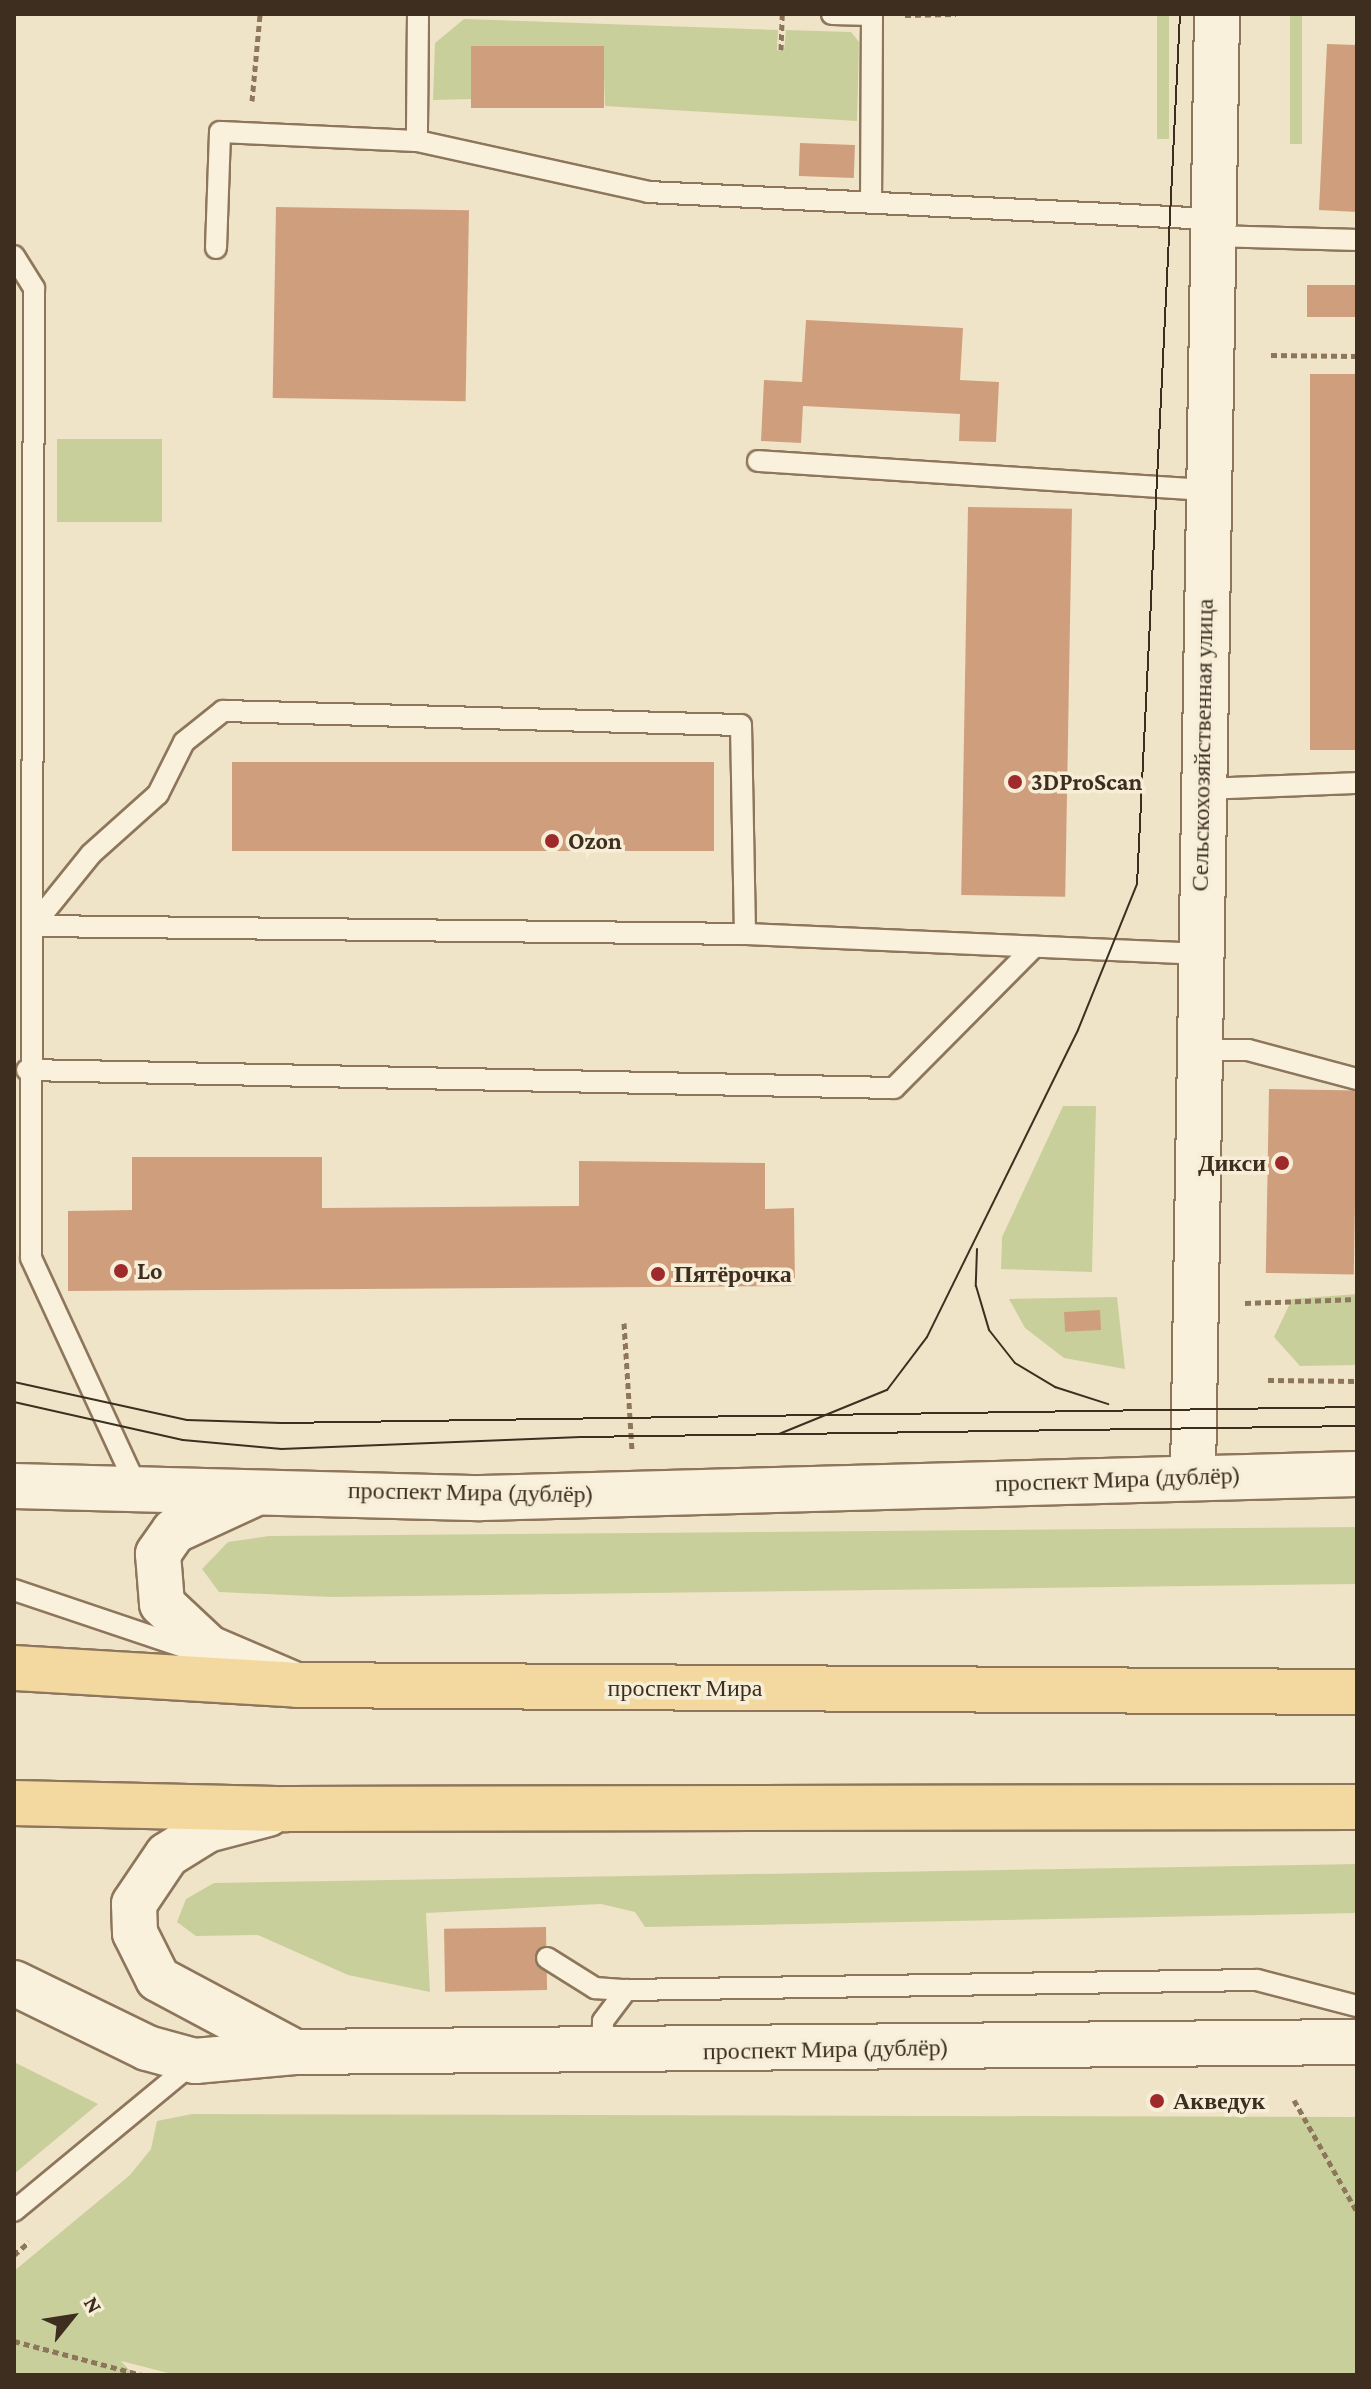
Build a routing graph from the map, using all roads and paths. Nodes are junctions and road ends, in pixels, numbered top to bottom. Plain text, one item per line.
1 (260, 14) edge
2 (418, 14) edge
3 (782, 14) edge
4 (832, 14) edge
5 (956, 14) edge
6 (1217, 14) edge
7 (872, 15) edge
8 (781, 50) dead end
9 (249, 133) junction
10 (417, 141) junction
11 (871, 203) junction
12 (1213, 228) junction
13 (1357, 240) edge
14 (216, 248) dead end
15 (14, 256) edge
16 (1271, 355) dead end
17 (1357, 356) edge
18 (758, 461) dead end
19 (1207, 490) junction
20 (1357, 783) edge
21 (1201, 789) junction
22 (33, 926) junction
23 (745, 934) junction
24 (1034, 947) junction
25 (1200, 954) junction
26 (1199, 1050) junction
27 (27, 1070) junction
28 (1357, 1079) edge
29 (1357, 1299) edge
30 (1245, 1303) dead end
31 (624, 1323) dead end
32 (1268, 1380) dead end
33 (1357, 1381) edge
34 (632, 1449) dead end
35 (1357, 1474) edge
36 (1193, 1476) junction
37 (136, 1485) junction
38 (14, 1486) edge
39 (304, 1490) junction
40 (14, 1590) edge
41 (14, 1668) edge
42 (297, 1685) junction
43 (1357, 1692) edge
44 (14, 1803) edge
45 (1357, 1807) edge
46 (287, 1809) junction
47 (547, 1958) dead end
48 (14, 1983) edge
49 (626, 1990) junction
50 (1357, 2006) edge
51 (1357, 2042) edge
52 (602, 2051) junction
53 (295, 2052) junction
54 (195, 2061) junction
55 (1294, 2100) dead end
56 (14, 2211) edge
57 (1357, 2212) edge
58 (14, 2341) edge
59 (142, 2375) edge

1 - 9 path
2 - 10 lane
3 - 8 path
4 - 7 lane
5 - 7 path
6 - 12 main road, Сельскохозяйственная улица
7 - 11 lane
9 - 10 lane
9 - 14 lane
10 - 11 lane
11 - 12 lane
12 - 13 lane
12 - 19 main road, Сельскохозяйственная улица
15 - 22 lane
16 - 17 path
18 - 19 lane
19 - 21 main road, Сельскохозяйственная улица
20 - 21 lane
21 - 25 main road, Сельскохозяйственная улица
22 - 23 lane
22 - 23 lane
22 - 27 lane
23 - 24 lane
24 - 25 lane
24 - 27 lane
25 - 26 main road, Сельскохозяйственная улица
26 - 28 lane
26 - 36 main road, Сельскохозяйственная улица
27 - 37 lane
29 - 30 path
31 - 34 path
32 - 33 path
35 - 36 main road, проспект Мира (дублёр)
36 - 39 main road, проспект Мира (дублёр)
37 - 38 main road, проспект Мира (дублёр)
37 - 39 main road, проспект Мира (дублёр)
39 - 42 main road, проспект Мира (дублёр)
40 - 42 lane
41 - 42 main road, проспект Мира
42 - 43 main road, проспект Мира
44 - 46 main road
45 - 46 main road
46 - 53 main road, проспект Мира (дублёр)
47 - 49 lane
48 - 54 main road, проспект Мира (дублёр)
49 - 50 lane
49 - 52 lane
51 - 52 main road, проспект Мира (дублёр)
52 - 53 main road, проспект Мира (дублёр)
53 - 54 main road, проспект Мира (дублёр)
54 - 56 lane
55 - 57 path
58 - 59 path

